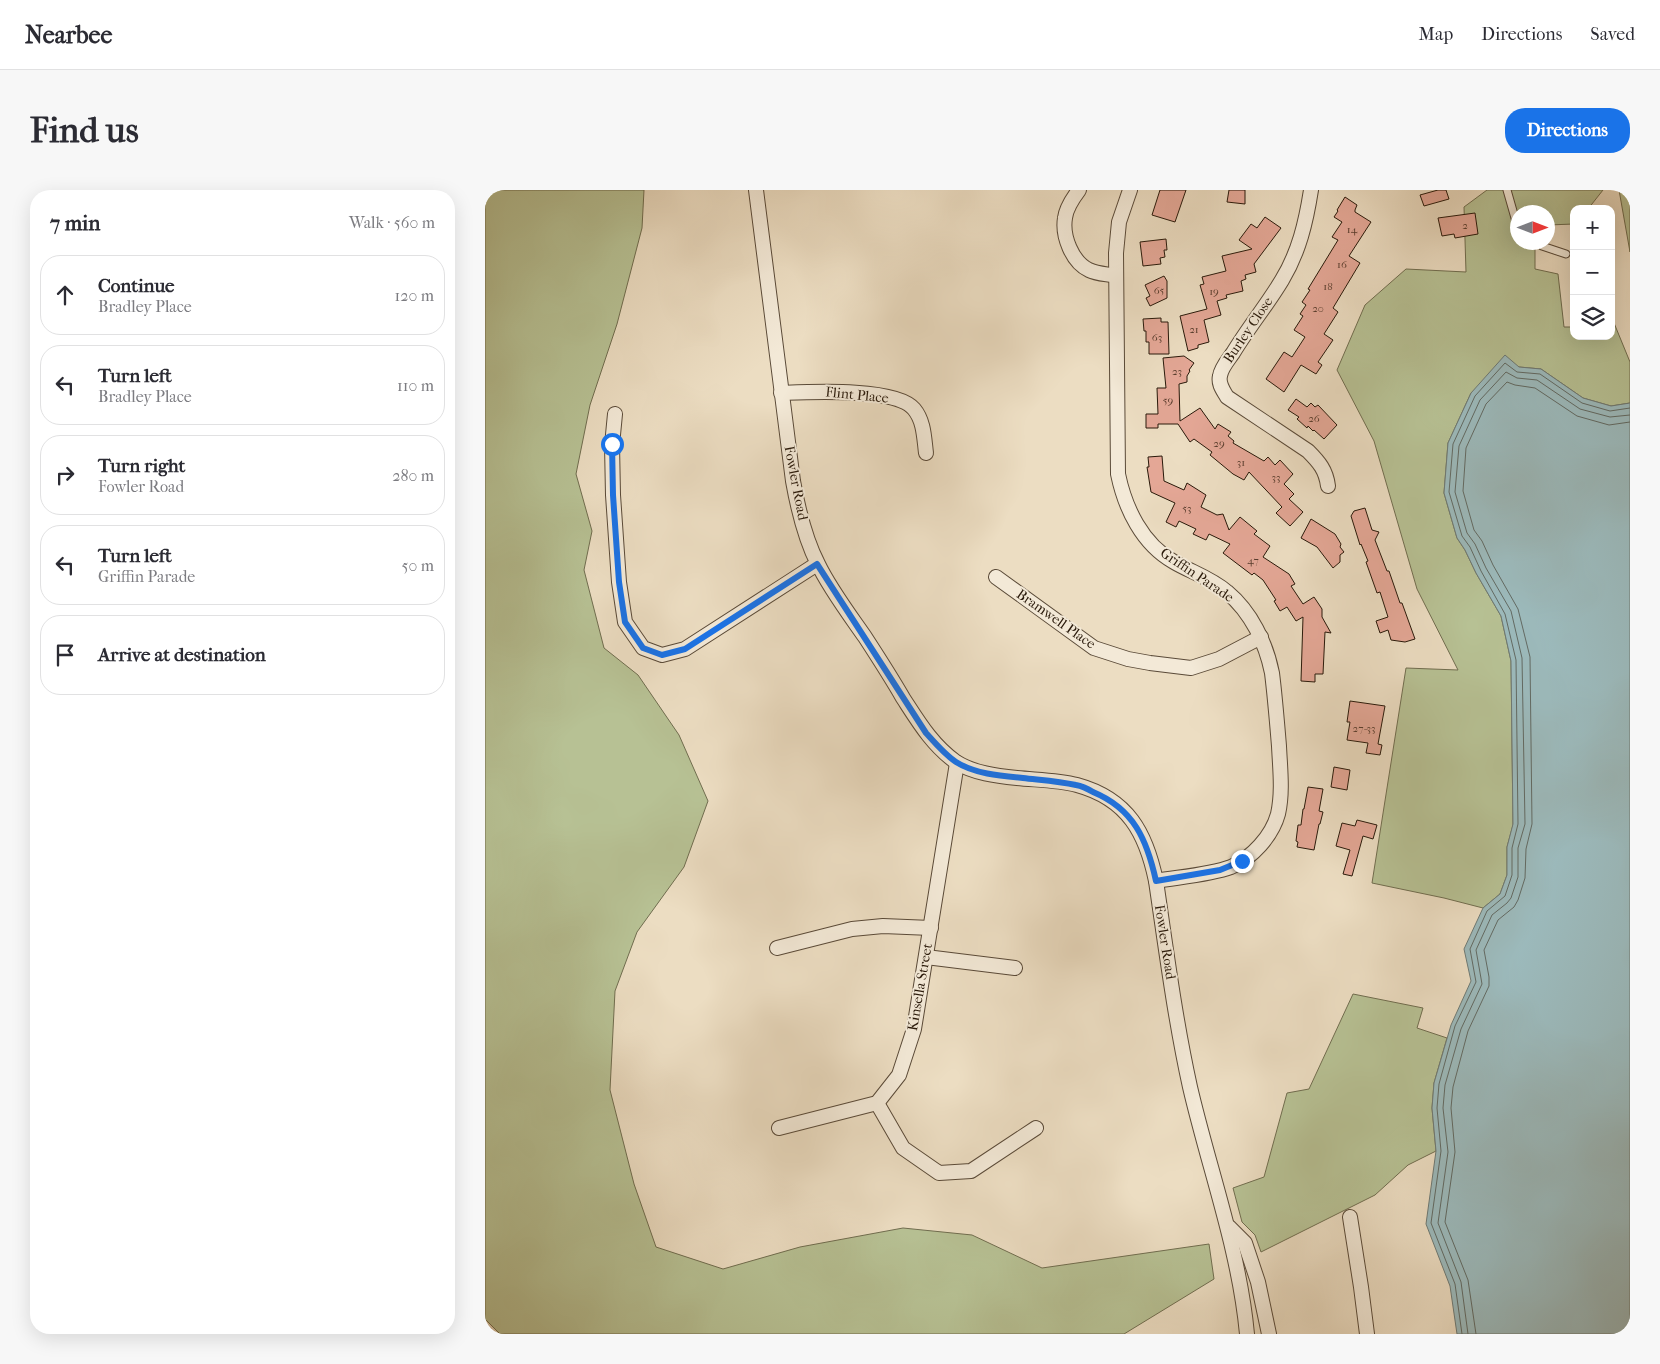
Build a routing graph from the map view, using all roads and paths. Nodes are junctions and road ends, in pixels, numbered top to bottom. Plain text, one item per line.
1 (756, 190) edge
2 (1079, 190) edge
3 (1129, 190) edge
4 (1311, 190) edge
5 (1507, 190) edge
6 (1511, 205) edge
7 (1554, 250) edge
8 (1566, 254) dead end
9 (1116, 276) junction
10 (781, 393) junction
11 (615, 414) dead end
12 (926, 452) dead end
13 (1328, 486) dead end
14 (817, 564) junction
15 (996, 576) dead end
16 (1261, 637) junction
17 (957, 763) junction
18 (1156, 881) junction
19 (931, 928) junction
20 (777, 948) dead end
21 (926, 956) junction
22 (1015, 968) dead end
23 (877, 1103) junction
24 (779, 1128) dead end
25 (1036, 1128) dead end
26 (1350, 1217) dead end
27 (1227, 1226) junction
28 (1247, 1334) edge
29 (1269, 1334) edge
30 (1367, 1334) edge

1 - 10 street, Fowler Road
2 - 9 street
3 - 9 street, Griffin Parade
4 - 13 street, Burley Close
5 - 6 lane
7 - 8 lane
9 - 16 street, Griffin Parade
10 - 12 street, Flint Place
10 - 14 street, Fowler Road
11 - 14 street
14 - 17 street, Fowler Road
15 - 16 street, Bramwell Place
16 - 18 street, Griffin Parade
17 - 18 street, Fowler Road
17 - 19 street, Kinsella Street
18 - 27 street, Fowler Road
19 - 20 street
19 - 21 street, Kinsella Street
21 - 22 street
21 - 23 street, Kinsella Street
23 - 24 street
23 - 25 street
26 - 30 street
27 - 28 street, Fowler Road
27 - 29 street

